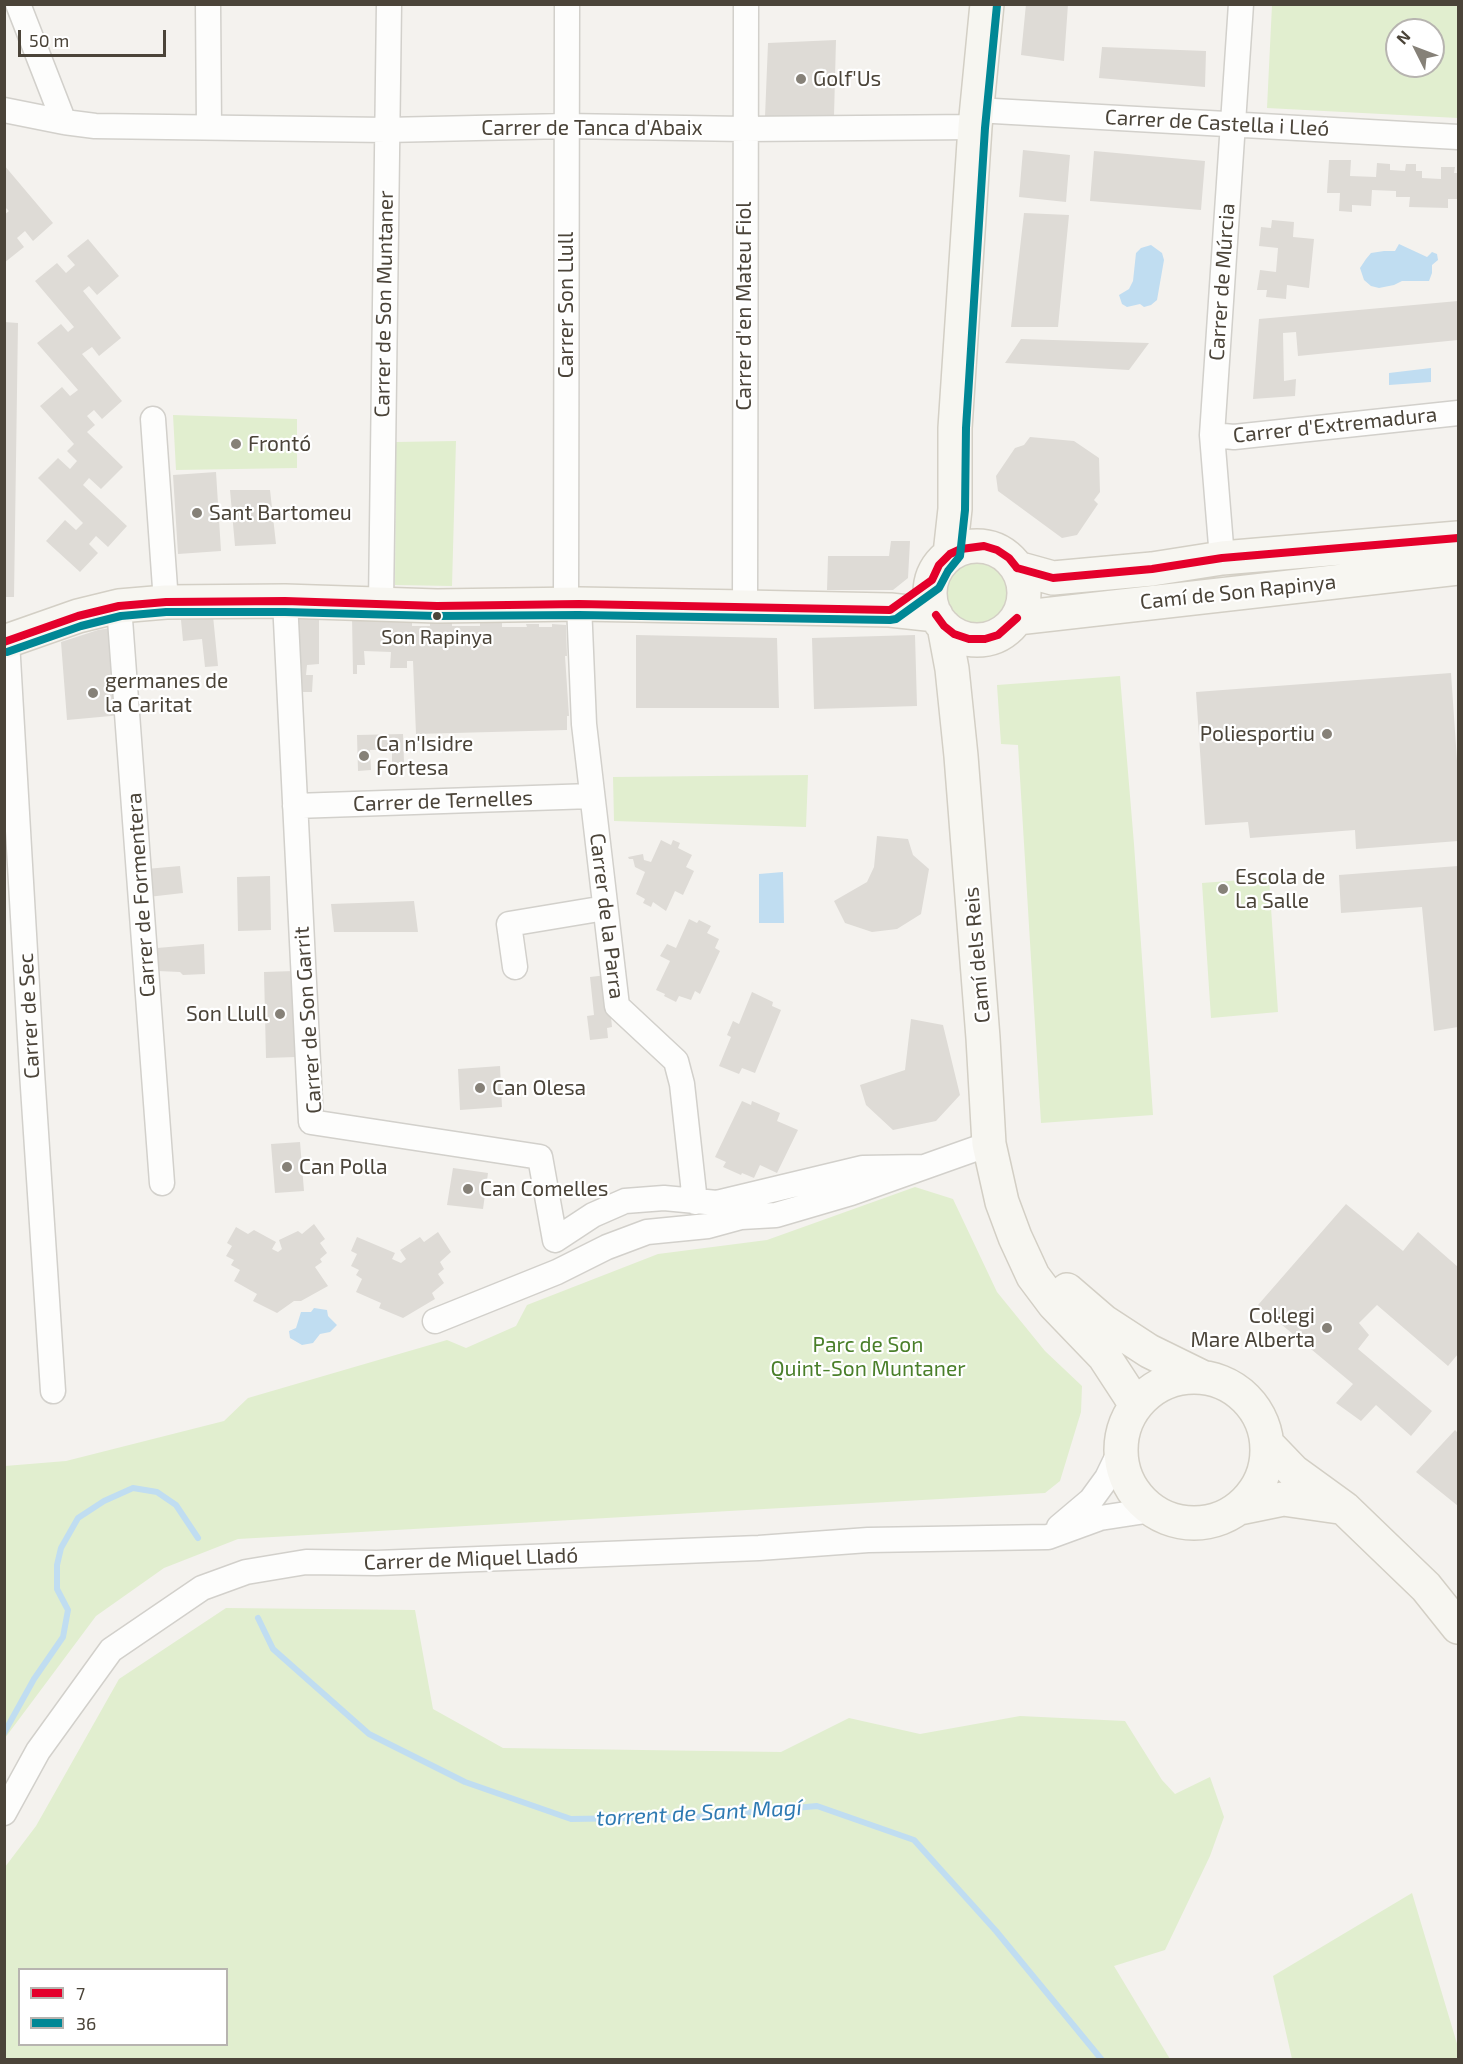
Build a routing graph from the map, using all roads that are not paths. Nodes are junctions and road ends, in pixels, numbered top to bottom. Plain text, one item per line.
1 (18, 4) edge
2 (208, 4) edge
3 (389, 4) edge
4 (567, 4) edge
5 (746, 4) edge
6 (987, 4) edge
7 (1241, 4) edge
8 (4, 110) edge
9 (975, 118) junction
10 (64, 122) junction
11 (1233, 125) junction
12 (566, 126) junction
13 (209, 127) junction
14 (744, 129) junction
15 (386, 130) junction
16 (1458, 137) edge
17 (1458, 413) edge
18 (153, 419) dead end
19 (1212, 435) junction
20 (956, 509) junction
21 (1458, 538) edge
22 (984, 546) junction
23 (1222, 558) junction
24 (941, 567) junction
25 (1017, 568) junction
26 (1458, 568) edge
27 (285, 601) junction
28 (166, 602) junction
29 (381, 604) junction
30 (572, 604) junction
31 (119, 606) junction
32 (745, 607) junction
33 (890, 610) junction
34 (1017, 618) junction
35 (940, 620) junction
36 (985, 639) junction
37 (6, 642) edge
38 (952, 669) junction
39 (592, 796) junction
40 (295, 806) junction
41 (605, 908) junction
42 (515, 967) dead end
43 (989, 1144) junction
44 (923, 1167) junction
45 (162, 1183) dead end
46 (695, 1202) junction
47 (1015, 1238) junction
48 (435, 1321) dead end
49 (1202, 1377) junction
50 (53, 1390) dead end
51 (1136, 1405) junction
52 (1268, 1445) junction
53 (1121, 1449) junction
54 (1239, 1508) junction
55 (1344, 1508) junction
56 (1152, 1510) junction
57 (1048, 1537) junction
58 (1458, 1627) edge
59 (4, 1813) edge

1 - 10 street
2 - 13 street
3 - 15 street, Carrer de Son Muntaner
4 - 12 street, Carrer Son Llull
5 - 14 street, Carrer d'en Mateu Fiol
6 - 9 street
7 - 11 street, Carrer de Múrcia
8 - 10 street, Carrer de Tanca d'Abaix
9 - 11 street, Carrer de Castella i Lleó
9 - 14 street, Carrer de Tanca d'Abaix
9 - 20 street
10 - 13 street, Carrer de Tanca d'Abaix
11 - 16 street, Carrer de Castella i Lleó
11 - 19 street, Carrer de Múrcia
12 - 14 street, Carrer de Tanca d'Abaix
12 - 15 street, Carrer de Tanca d'Abaix
12 - 30 street, Carrer Son Llull
13 - 15 street, Carrer de Tanca d'Abaix
14 - 32 street, Carrer d'en Mateu Fiol
15 - 29 street, Carrer de Son Muntaner
17 - 19 street, Carrer d'Extremadura
18 - 28 street
19 - 23 street, Carrer de Múrcia
20 - 22 street
20 - 24 street
21 - 23 street, Camí de Son Rapinya
22 - 24 street
22 - 25 street
23 - 25 street, Camí de Son Rapinya
24 - 33 street
24 - 35 street
25 - 34 street
26 - 34 street, Camí de Son Rapinya
27 - 28 street
27 - 29 street
27 - 40 street, Carrer de Son Garrit
28 - 31 street
29 - 30 street
30 - 32 street
30 - 39 street, Carrer de la Parra
31 - 37 street
31 - 45 street, Carrer de Formentera
32 - 33 street
33 - 35 street
34 - 36 street
35 - 36 street
35 - 38 street, Camí dels Reis
36 - 38 street
37 - 50 street, Carrer de Sec
38 - 43 street, Camí dels Reis
39 - 40 street, Carrer de Ternelles
39 - 41 street, Carrer de la Parra
40 - 46 street, Carrer de Son Garrit
41 - 42 street
41 - 46 street, Carrer de la Parra
43 - 44 street
43 - 47 street, Camí dels Reis
44 - 46 street
44 - 48 street
47 - 49 street, Camí dels Reis
47 - 51 street, Camí dels Reis
49 - 51 street
49 - 52 street
51 - 53 street
52 - 54 street
52 - 55 street
53 - 56 street
53 - 57 street
54 - 55 street
54 - 56 street
55 - 58 street
56 - 57 street, Carrer de Miquel Lladó
57 - 59 street, Carrer de Miquel Lladó

